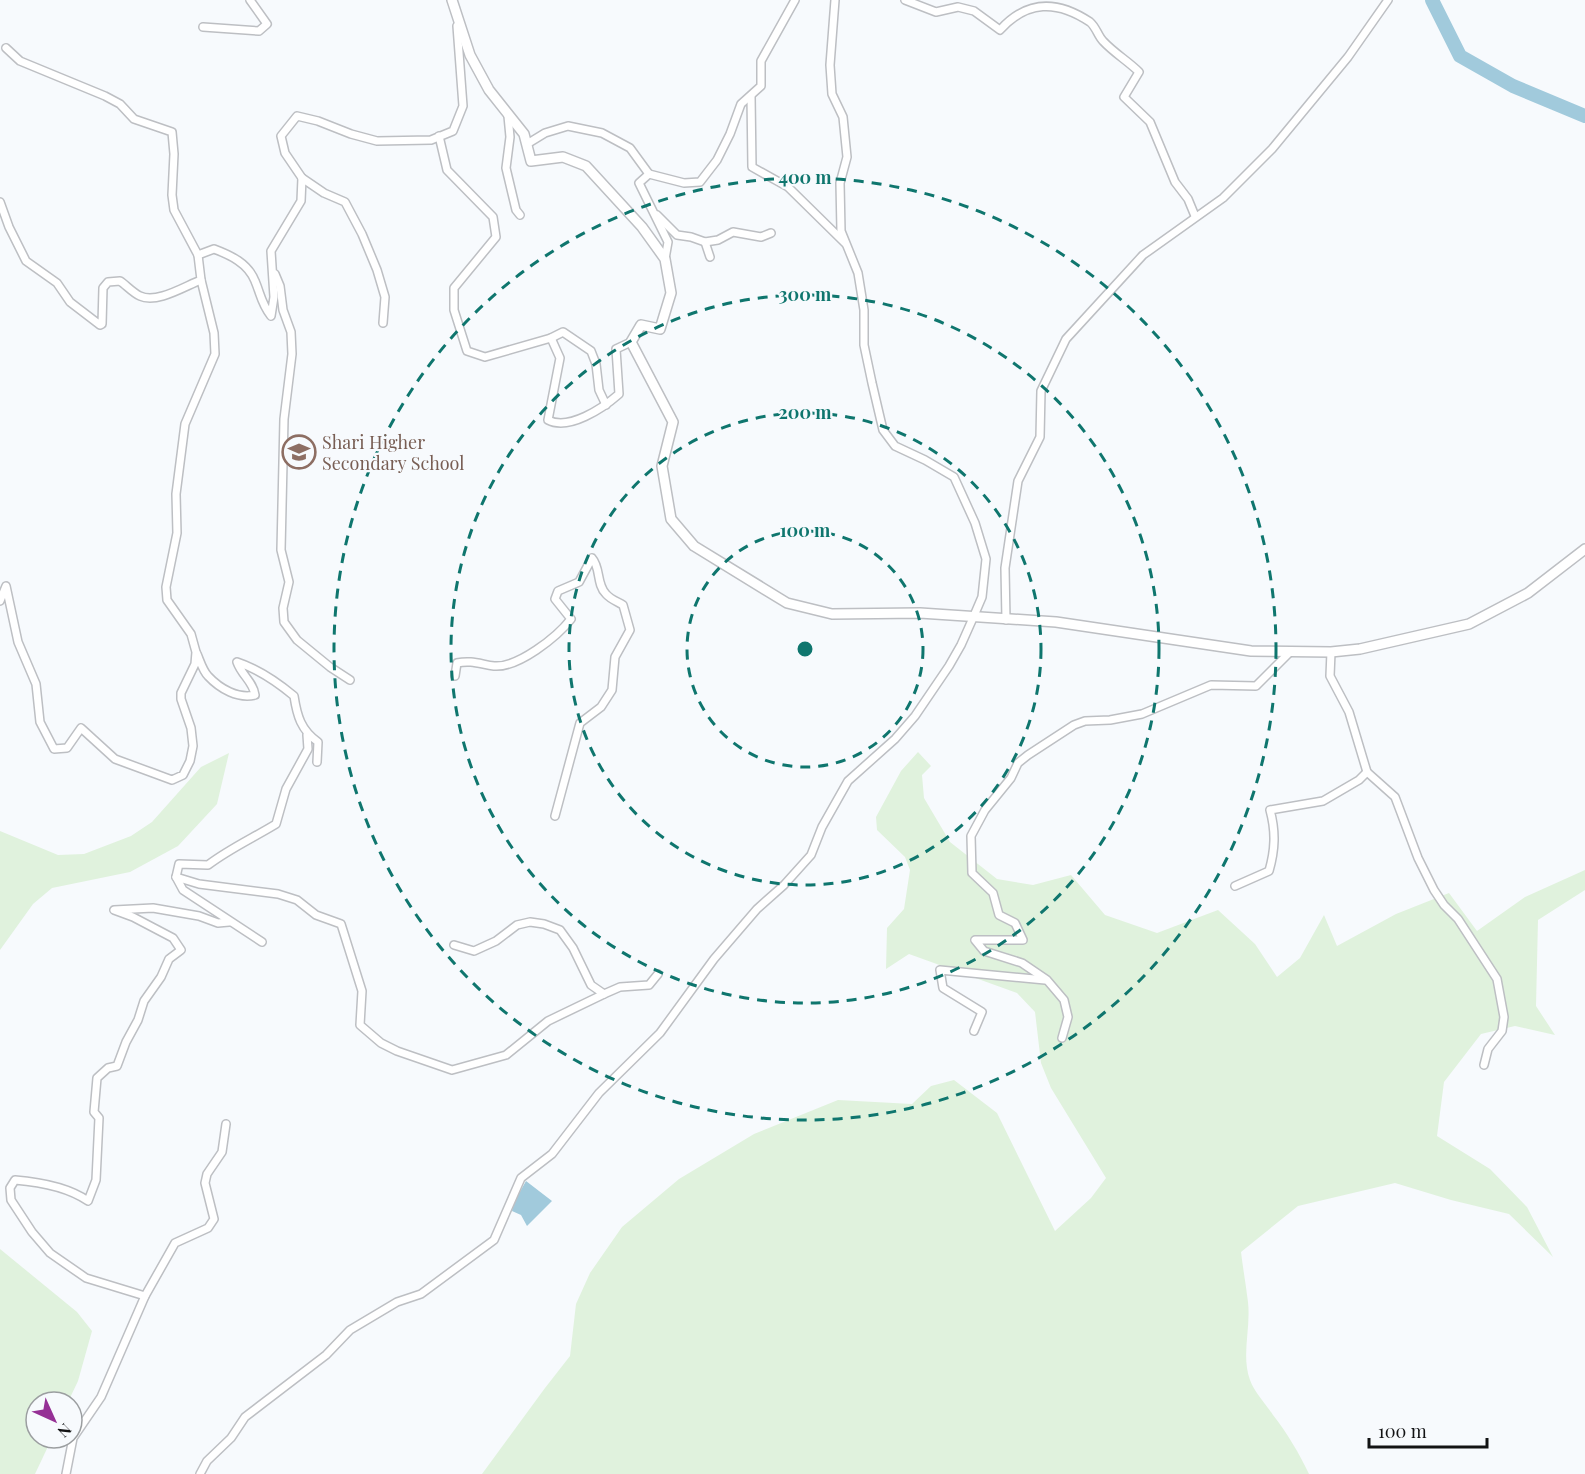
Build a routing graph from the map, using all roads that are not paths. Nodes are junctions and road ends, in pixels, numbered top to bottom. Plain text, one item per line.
1 (250, 0) edge
2 (452, 0) edge
3 (795, 0) edge
4 (835, 0) edge
5 (905, 0) edge
6 (966, 0) edge
7 (1388, 0) edge
8 (962, 8) junction
9 (456, 14) junction
10 (203, 27) dead end
11 (6, 48) dead end
12 (751, 96) junction
13 (508, 113) junction
14 (439, 136) junction
15 (526, 144) junction
16 (649, 174) junction
17 (302, 178) junction
18 (0, 201) edge
19 (650, 206) junction
20 (520, 215) dead end
21 (1195, 216) junction
22 (771, 233) dead end
23 (705, 242) junction
24 (847, 245) junction
25 (198, 255) junction
26 (710, 257) dead end
27 (665, 259) junction
28 (272, 267) junction
29 (201, 280) junction
30 (382, 323) dead end
31 (551, 338) junction
32 (631, 342) junction
33 (606, 405) junction
34 (1585, 549) edge
35 (0, 601) edge
36 (973, 618) junction
37 (1006, 620) junction
38 (196, 652) junction
39 (1290, 652) junction
40 (1331, 652) junction
41 (455, 676) dead end
42 (350, 680) dead end
43 (308, 735) junction
44 (317, 762) dead end
45 (1367, 771) junction
46 (555, 816) dead end
47 (176, 877) junction
48 (1235, 886) dead end
49 (229, 922) junction
50 (262, 942) dead end
51 (454, 945) dead end
52 (658, 974) dead end
53 (1047, 980) junction
54 (604, 994) junction
55 (974, 1031) dead end
56 (1062, 1038) dead end
57 (1484, 1065) dead end
58 (226, 1124) dead end
59 (145, 1296) junction
60 (66, 1474) edge
61 (200, 1474) edge

1 - 10 street
2 - 9 street
3 - 12 street
4 - 24 street
5 - 8 street
6 - 8 street
7 - 21 street
8 - 21 street
9 - 13 street
9 - 14 street
11 - 25 street
12 - 16 street
12 - 24 street
13 - 15 street
13 - 20 street
14 - 17 street
14 - 31 street
15 - 16 street
15 - 27 street
16 - 19 street
17 - 28 street
17 - 30 street
18 - 29 street
19 - 23 street
19 - 27 street
21 - 37 street
22 - 23 street
23 - 26 street
24 - 36 street
25 - 28 street
25 - 29 street
27 - 32 street
28 - 42 street
29 - 38 street
31 - 33 street
31 - 33 street
32 - 33 street
32 - 36 street
34 - 40 street
35 - 38 street
36 - 37 street
36 - 61 street
37 - 39 street
38 - 43 street
39 - 40 street
39 - 53 street
40 - 45 street
41 - 46 street
43 - 44 street
43 - 47 street
45 - 48 street
45 - 57 street
47 - 49 street
47 - 54 street
49 - 50 street
49 - 59 street
51 - 54 street
52 - 54 street
53 - 55 street
53 - 56 street
58 - 59 street
59 - 60 street

